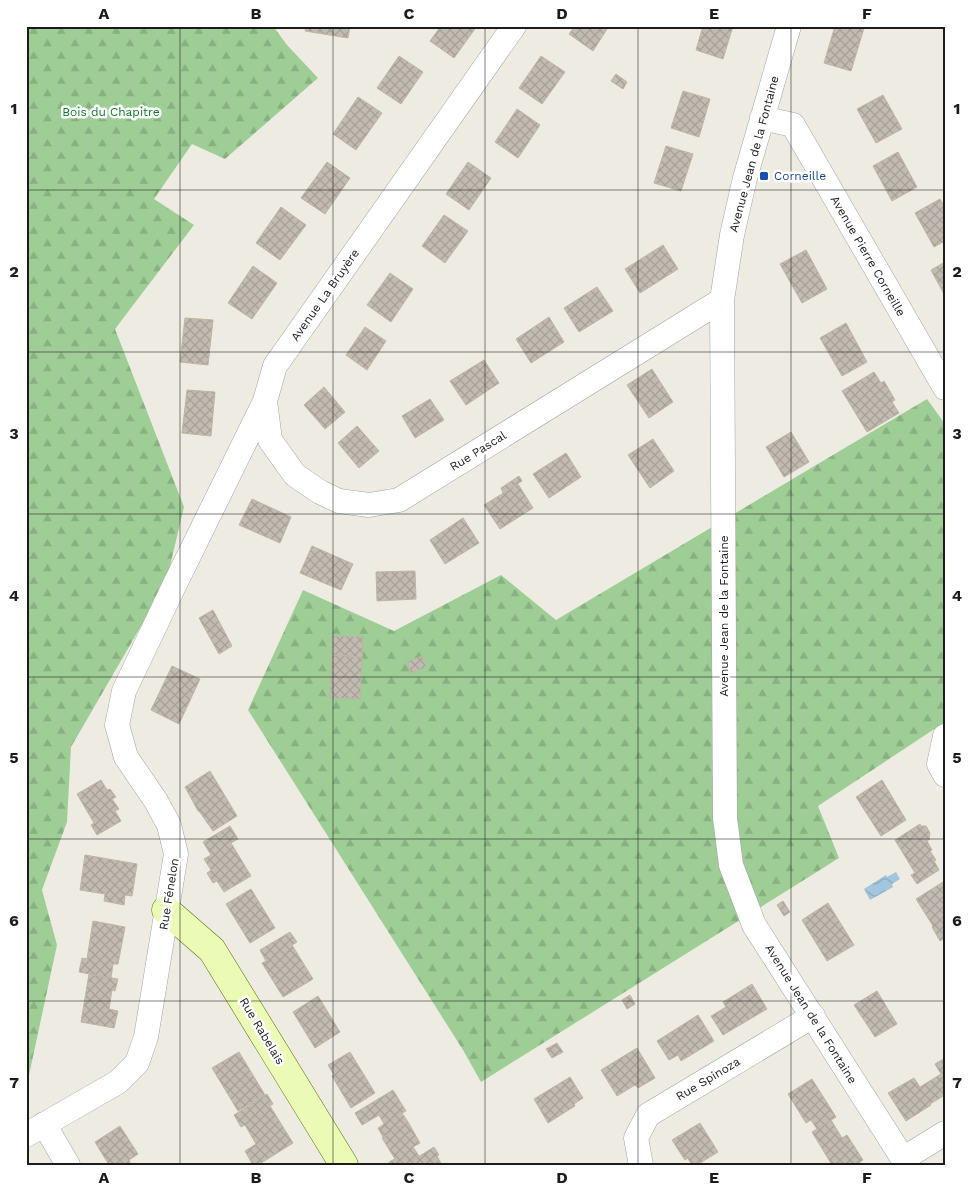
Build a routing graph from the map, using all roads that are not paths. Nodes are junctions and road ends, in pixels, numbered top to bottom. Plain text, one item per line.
1 (514, 26) edge
2 (789, 26) edge
3 (762, 118) junction
4 (722, 300) junction
5 (945, 388) edge
6 (265, 401) junction
7 (174, 586) joint
8 (945, 736) edge
9 (945, 775) edge
10 (166, 910) junction
11 (813, 1016) junction
12 (35, 1129) edge
13 (945, 1133) edge
14 (905, 1162) edge
15 (68, 1165) edge
16 (344, 1165) edge
17 (641, 1165) edge

1 - 6 street, Avenue La Bruyère
2 - 3 street, Avenue Jean de la Fontaine
3 - 4 street, Avenue Jean de la Fontaine
3 - 5 street, Avenue Pierre Corneille
4 - 6 street, Rue Pascal
4 - 11 street, Avenue Jean de la Fontaine
6 - 7 street, Avenue La Bruyère
7 - 10 street, Rue Fénelon
8 - 9 street
10 - 12 street, Rue Fénelon
10 - 16 street, Rue Rabelais
11 - 14 street, Avenue Jean de la Fontaine
11 - 17 street, Rue Spinoza
12 - 15 street
13 - 14 street

